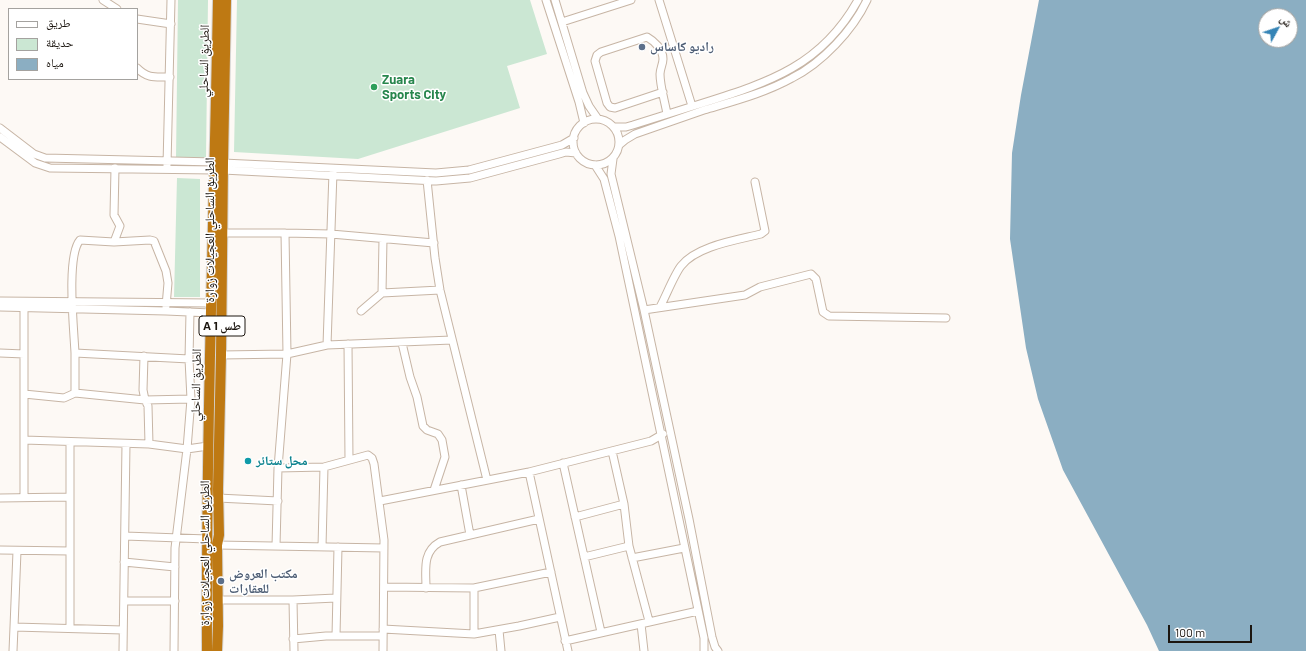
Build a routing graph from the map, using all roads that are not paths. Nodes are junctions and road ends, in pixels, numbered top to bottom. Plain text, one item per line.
1 (103, 0) edge
2 (171, 0) edge
3 (218, 0) edge
4 (226, 0) edge
5 (546, 0) edge
6 (555, 0) edge
7 (631, 0) edge
8 (659, 0) edge
9 (858, 0) edge
10 (867, 0) edge
11 (615, 2) edge
12 (109, 7) edge
13 (138, 19) edge
14 (562, 22) junction
15 (171, 24) junction
16 (138, 69) edge
17 (170, 77) junction
18 (766, 82) junction
19 (768, 89) junction
20 (663, 92) junction
21 (692, 106) junction
22 (667, 114) junction
23 (598, 119) junction
24 (584, 123) junction
25 (614, 127) junction
26 (0, 128) edge
27 (0, 137) edge
28 (574, 138) junction
29 (619, 145) junction
30 (576, 153) junction
31 (613, 159) junction
32 (106, 160) junction
33 (168, 161) junction
34 (595, 165) junction
35 (219, 166) junction
36 (106, 168) junction
37 (115, 168) junction
38 (334, 168) junction
39 (167, 169) junction
40 (461, 171) junction
41 (333, 176) junction
42 (462, 179) junction
43 (427, 180) junction
44 (755, 182) dead end
45 (285, 233) junction
46 (223, 234) junction
47 (331, 234) junction
48 (383, 239) junction
49 (114, 242) junction
50 (434, 243) junction
51 (440, 290) junction
52 (382, 293) junction
53 (0, 301) edge
54 (167, 302) junction
55 (211, 303) junction
56 (24, 304) junction
57 (73, 305) junction
58 (96, 305) junction
59 (0, 306) edge
60 (660, 308) junction
61 (166, 310) junction
62 (644, 310) junction
63 (361, 311) dead end
64 (190, 312) junction
65 (211, 313) junction
66 (946, 318) dead end
67 (452, 340) junction
68 (402, 343) junction
69 (348, 344) junction
70 (327, 345) junction
71 (0, 353) edge
72 (75, 353) junction
73 (24, 354) junction
74 (287, 354) junction
75 (222, 355) junction
76 (144, 356) junction
77 (189, 359) junction
78 (75, 393) junction
79 (24, 394) junction
80 (192, 399) junction
81 (145, 400) junction
82 (670, 432) junction
83 (660, 435) junction
84 (24, 440) junction
85 (70, 443) junction
86 (126, 444) junction
87 (149, 444) junction
88 (208, 446) junction
89 (188, 449) junction
90 (612, 451) junction
91 (349, 460) junction
92 (563, 463) junction
93 (324, 467) junction
94 (278, 468) junction
95 (529, 472) junction
96 (487, 480) junction
97 (461, 485) junction
98 (434, 490) junction
99 (69, 497) junction
100 (0, 498) edge
101 (24, 498) junction
102 (218, 498) junction
103 (278, 501) junction
104 (380, 501) junction
105 (624, 504) junction
106 (575, 517) junction
107 (539, 519) junction
108 (470, 535) junction
109 (125, 536) junction
110 (177, 538) junction
111 (206, 538) junction
112 (217, 545) junction
113 (276, 546) junction
114 (629, 546) junction
115 (322, 547) junction
116 (338, 547) junction
117 (384, 548) junction
118 (684, 548) junction
119 (0, 550) edge
120 (17, 551) junction
121 (70, 551) junction
122 (584, 557) junction
123 (632, 558) junction
124 (124, 562) junction
125 (175, 568) junction
126 (550, 572) junction
127 (384, 587) junction
128 (426, 588) junction
129 (474, 588) junction
130 (336, 598) junction
131 (218, 600) junction
132 (293, 600) junction
133 (124, 601) junction
134 (174, 601) junction
135 (698, 611) junction
136 (560, 617) junction
137 (649, 621) junction
138 (641, 624) junction
139 (14, 627) junction
140 (70, 628) junction
141 (123, 630) junction
142 (499, 630) junction
143 (601, 632) junction
144 (383, 633) junction
145 (474, 634) junction
146 (336, 636) junction
147 (293, 640) junction
148 (565, 641) junction
149 (218, 649) edge
150 (13, 651) edge
151 (123, 651) edge
152 (174, 651) edge
153 (207, 651) edge
154 (294, 651) edge
155 (383, 651) edge
156 (500, 651) edge
157 (568, 651) edge
158 (644, 651) edge
159 (704, 651) edge
160 (718, 651) edge

1 - 12 street
2 - 15 street
3 - 35 highway, الطريق الساحلي / A 1 طس
4 - 35 highway, الطريق الساحلي العجيلات زوارة / A 1 طس
5 - 24 street
6 - 14 street
7 - 11 street
8 - 21 street
9 - 18 street
10 - 19 street
11 - 14 street
13 - 15 street
14 - 23 street
15 - 17 street
16 - 17 street
17 - 33 street
18 - 19 street
18 - 21 street
19 - 29 street
20 - 20 street
20 - 22 street
21 - 22 street
22 - 25 street
23 - 24 street
23 - 25 street
24 - 28 street
25 - 29 street
26 - 32 street
27 - 36 street
28 - 30 street
28 - 40 street
29 - 31 street
30 - 34 street
30 - 42 street
31 - 34 street
31 - 62 street
32 - 33 street
32 - 36 street
33 - 35 street
33 - 39 street
34 - 83 street
35 - 38 street
35 - 39 street
35 - 41 street
35 - 46 highway, الطريق الساحلي العجيلات زوارة / A 1 طس
35 - 55 highway, الطريق الساحلي / A 1 طس
36 - 37 street
37 - 39 street
37 - 49 street
38 - 40 street
38 - 41 street
40 - 42 street
41 - 43 street
41 - 47 street
42 - 43 street
43 - 50 street
44 - 60 street
45 - 46 street
45 - 47 street
45 - 74 street
46 - 75 highway, الطريق الساحلي العجيلات زوارة / A 1 طس
47 - 48 street
47 - 70 street
48 - 50 street
48 - 52 street
49 - 54 street
49 - 57 street
50 - 51 street
51 - 52 street
51 - 67 street
52 - 63 street
53 - 56 street
54 - 55 street
54 - 58 street
54 - 61 street
55 - 65 highway, الطريق الساحلي / A 1 طس
56 - 57 street
56 - 59 street
56 - 73 street
57 - 58 street
57 - 72 street
58 - 61 street
60 - 62 street
60 - 66 street
61 - 64 street
62 - 82 street
64 - 65 street
64 - 77 street
65 - 88 highway, الطريق الساحلي / A 1 طس
67 - 68 street
67 - 96 street
68 - 69 street
68 - 98 street
69 - 70 street
69 - 91 street
70 - 74 street
71 - 73 street
72 - 76 street
72 - 78 street
73 - 79 street
74 - 75 street
74 - 94 street
75 - 102 highway, الطريق الساحلي العجيلات زوارة / A 1 طس
76 - 77 street
76 - 81 street
77 - 80 street
78 - 79 street
78 - 81 street
79 - 84 street
80 - 81 street
80 - 89 street
81 - 87 street
82 - 83 street
82 - 160 street
83 - 90 street
83 - 118 street
84 - 85 street
84 - 101 street
85 - 86 street
85 - 99 street
86 - 87 street
86 - 109 street
87 - 89 street
88 - 89 street
88 - 111 highway, الطريق الساحلي / A 1 طس
89 - 110 street
90 - 92 street
90 - 105 street
91 - 93 street
91 - 104 street
92 - 95 street
92 - 106 street
93 - 94 street
93 - 115 street
94 - 103 street
95 - 96 street
95 - 107 street
96 - 97 street
97 - 98 street
97 - 108 street
98 - 104 street
99 - 101 street
99 - 121 street
100 - 101 street
102 - 103 street
102 - 112 highway, الطريق الساحلي العجيلات زوارة / A 1 طس
103 - 113 street
104 - 117 street
105 - 106 street
105 - 114 street
106 - 122 street
107 - 108 street
107 - 126 street
108 - 128 street
109 - 110 street
109 - 124 street
110 - 111 street
110 - 125 street
111 - 153 highway, الطريق الساحلي / A 1 طس
112 - 113 street
112 - 131 highway, الطريق الساحلي العجيلات زوارة / A 1 طس
113 - 115 street
114 - 122 street
114 - 123 street
115 - 116 street
116 - 117 street
116 - 130 street
117 - 127 street
118 - 123 street
118 - 135 street
119 - 120 street
120 - 121 street
120 - 139 street
121 - 140 street
122 - 143 street
123 - 137 street
124 - 125 street
124 - 133 street
125 - 134 street
126 - 129 street
126 - 136 street
127 - 128 street
127 - 144 street
128 - 129 street
129 - 145 street
130 - 132 street
130 - 146 street
131 - 132 street
131 - 149 highway, الطريق الساحلي العجيلات زوارة / A 1 طس
132 - 147 street
133 - 134 street
133 - 141 street
134 - 152 street
135 - 137 street
135 - 159 street
136 - 142 street
136 - 148 street
137 - 138 street
138 - 143 street
138 - 158 street
139 - 140 street
139 - 150 street
140 - 141 street
141 - 151 street
142 - 145 street
142 - 156 street
143 - 148 street
144 - 145 street
144 - 146 street
144 - 155 street
146 - 147 street
147 - 154 street
148 - 157 street

